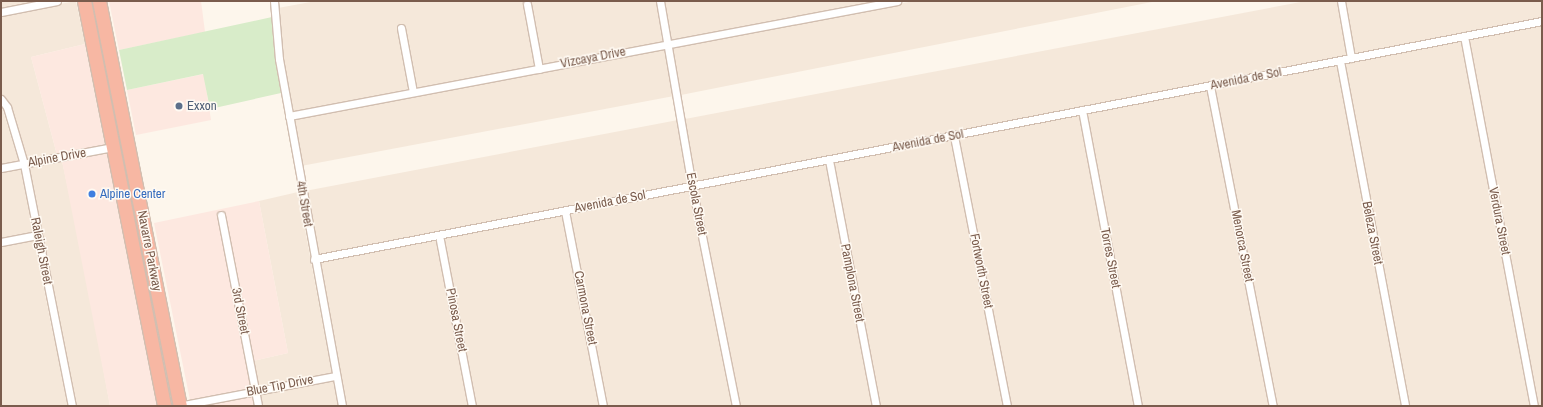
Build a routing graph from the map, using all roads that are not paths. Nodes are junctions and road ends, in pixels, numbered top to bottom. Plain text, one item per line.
1 (57, 1) edge
2 (84, 1) edge
3 (99, 1) edge
4 (274, 1) edge
5 (660, 1) edge
6 (897, 1) edge
7 (1341, 1) edge
8 (527, 4) dead end
9 (1, 12) edge
10 (1542, 21) edge
11 (401, 28) dead end
12 (1464, 36) junction
13 (92, 43) junction
14 (668, 44) junction
15 (1351, 58) junction
16 (1340, 61) junction
17 (539, 69) junction
18 (1210, 86) junction
19 (413, 92) junction
20 (1, 99) edge
21 (1082, 110) junction
22 (289, 116) junction
23 (126, 135) junction
24 (954, 136) junction
25 (114, 147) junction
26 (829, 160) junction
27 (24, 164) junction
28 (1, 168) edge
29 (692, 186) junction
30 (566, 211) junction
31 (221, 215) dead end
32 (439, 235) junction
33 (37, 236) junction
34 (147, 239) junction
35 (1, 242) edge
36 (314, 259) junction
37 (336, 376) junction
38 (255, 391) junction
39 (72, 406) edge
40 (164, 406) edge
41 (180, 406) edge
42 (258, 406) edge
43 (342, 406) edge
44 (472, 406) edge
45 (603, 406) edge
46 (736, 406) edge
47 (876, 406) edge
48 (1007, 406) edge
49 (1138, 406) edge
50 (1273, 406) edge
51 (1405, 406) edge
52 (1534, 406) edge

1 - 9 street
2 - 13 highway, Navarre Parkway
3 - 23 highway, Navarre Parkway
4 - 22 street, 4th Street
5 - 14 street, Escola Street
6 - 14 street, Vizcaya Drive
7 - 15 street
8 - 17 street
10 - 12 street, Avenida de Sol
11 - 19 street
12 - 15 street, Avenida de Sol
12 - 52 street, Verdura Street
13 - 23 highway
13 - 25 highway, Navarre Parkway
14 - 17 street, Vizcaya Drive
14 - 29 street, Escola Street
15 - 16 street, Avenida de Sol
16 - 18 street, Avenida de Sol
16 - 51 street, Beleza Street
17 - 19 street, Vizcaya Drive
18 - 21 street, Avenida de Sol
18 - 50 street, Menorca Street
19 - 22 street, Vizcaya Drive
20 - 27 street, Raleigh Street
21 - 24 street, Avenida de Sol
21 - 49 street, Torres Street
22 - 36 street, 4th Street
23 - 34 highway, Navarre Parkway
24 - 26 street, Avenida de Sol
24 - 48 street, Fortworth Street
25 - 27 street, Alpine Drive
25 - 34 highway
25 - 40 highway, Navarre Parkway
26 - 29 street, Avenida de Sol
26 - 47 street, Pamplona Street
27 - 28 street, Alpine Drive
27 - 33 street, Raleigh Street
29 - 30 street, Avenida de Sol
29 - 46 street, Escola Street
30 - 32 street, Avenida de Sol
30 - 45 street, Carmona Street
31 - 38 street, 3rd Street
32 - 36 street, Avenida de Sol
32 - 44 street, Pinosa Street
33 - 35 street
33 - 39 street, Raleigh Street
34 - 41 highway, Navarre Parkway
36 - 37 street, 4th Street
37 - 38 street, Blue Tip Drive
37 - 43 street, 4th Street
38 - 41 street, Blue Tip Drive
38 - 42 street, 3rd Street

